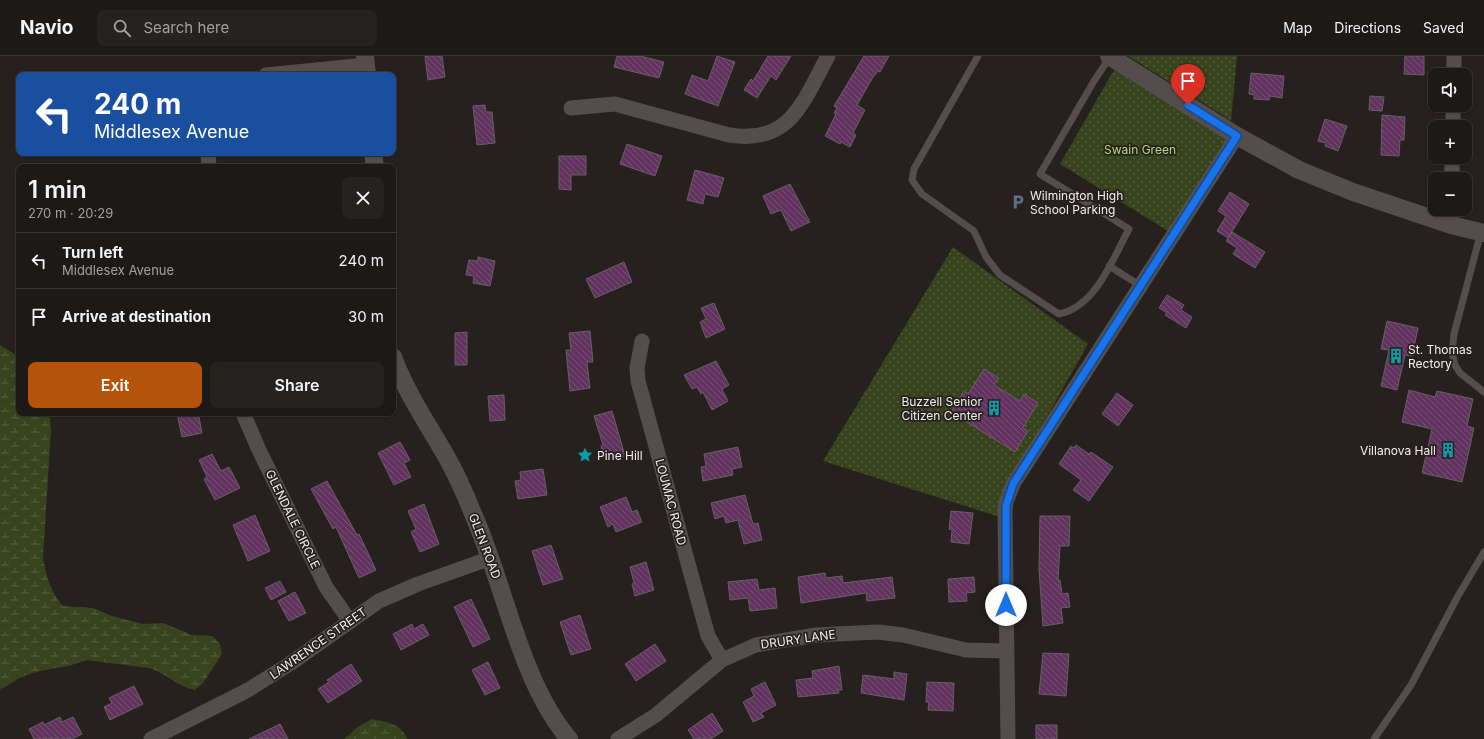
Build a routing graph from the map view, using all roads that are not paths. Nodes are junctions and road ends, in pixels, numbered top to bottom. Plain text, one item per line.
1 (828, 56) edge
2 (978, 56) edge
3 (1110, 56) edge
4 (1454, 56) edge
5 (366, 65) edge
6 (1454, 68) edge
7 (296, 72) edge
8 (572, 108) dead end
9 (1237, 136) junction
10 (1451, 217) edge
11 (1482, 233) edge
12 (1109, 266) junction
13 (1141, 286) junction
14 (642, 341) dead end
15 (396, 364) edge
16 (1484, 392) edge
17 (244, 416) edge
18 (1484, 552) edge
19 (491, 558) junction
20 (349, 620) junction
21 (1006, 652) junction
22 (722, 660) junction
23 (151, 739) edge
24 (569, 739) edge
25 (618, 739) edge
26 (1008, 739) edge
27 (1374, 739) edge

1 - 8 street
2 - 12 lane
3 - 9 street
3 - 12 lane
4 - 6 street
5 - 7 street
9 - 10 street
9 - 13 street
10 - 11 street
11 - 16 lane
12 - 13 lane
13 - 21 street
14 - 22 street, LOUMAC ROAD
15 - 19 street, GLEN ROAD
17 - 20 street, GLENDALE CIRCLE
18 - 27 lane
19 - 20 street, LAWRENCE STREET
19 - 24 street, GLEN ROAD
20 - 23 street, LAWRENCE STREET
21 - 22 street, DRURY LANE
21 - 26 street
22 - 25 street, DRURY LANE

